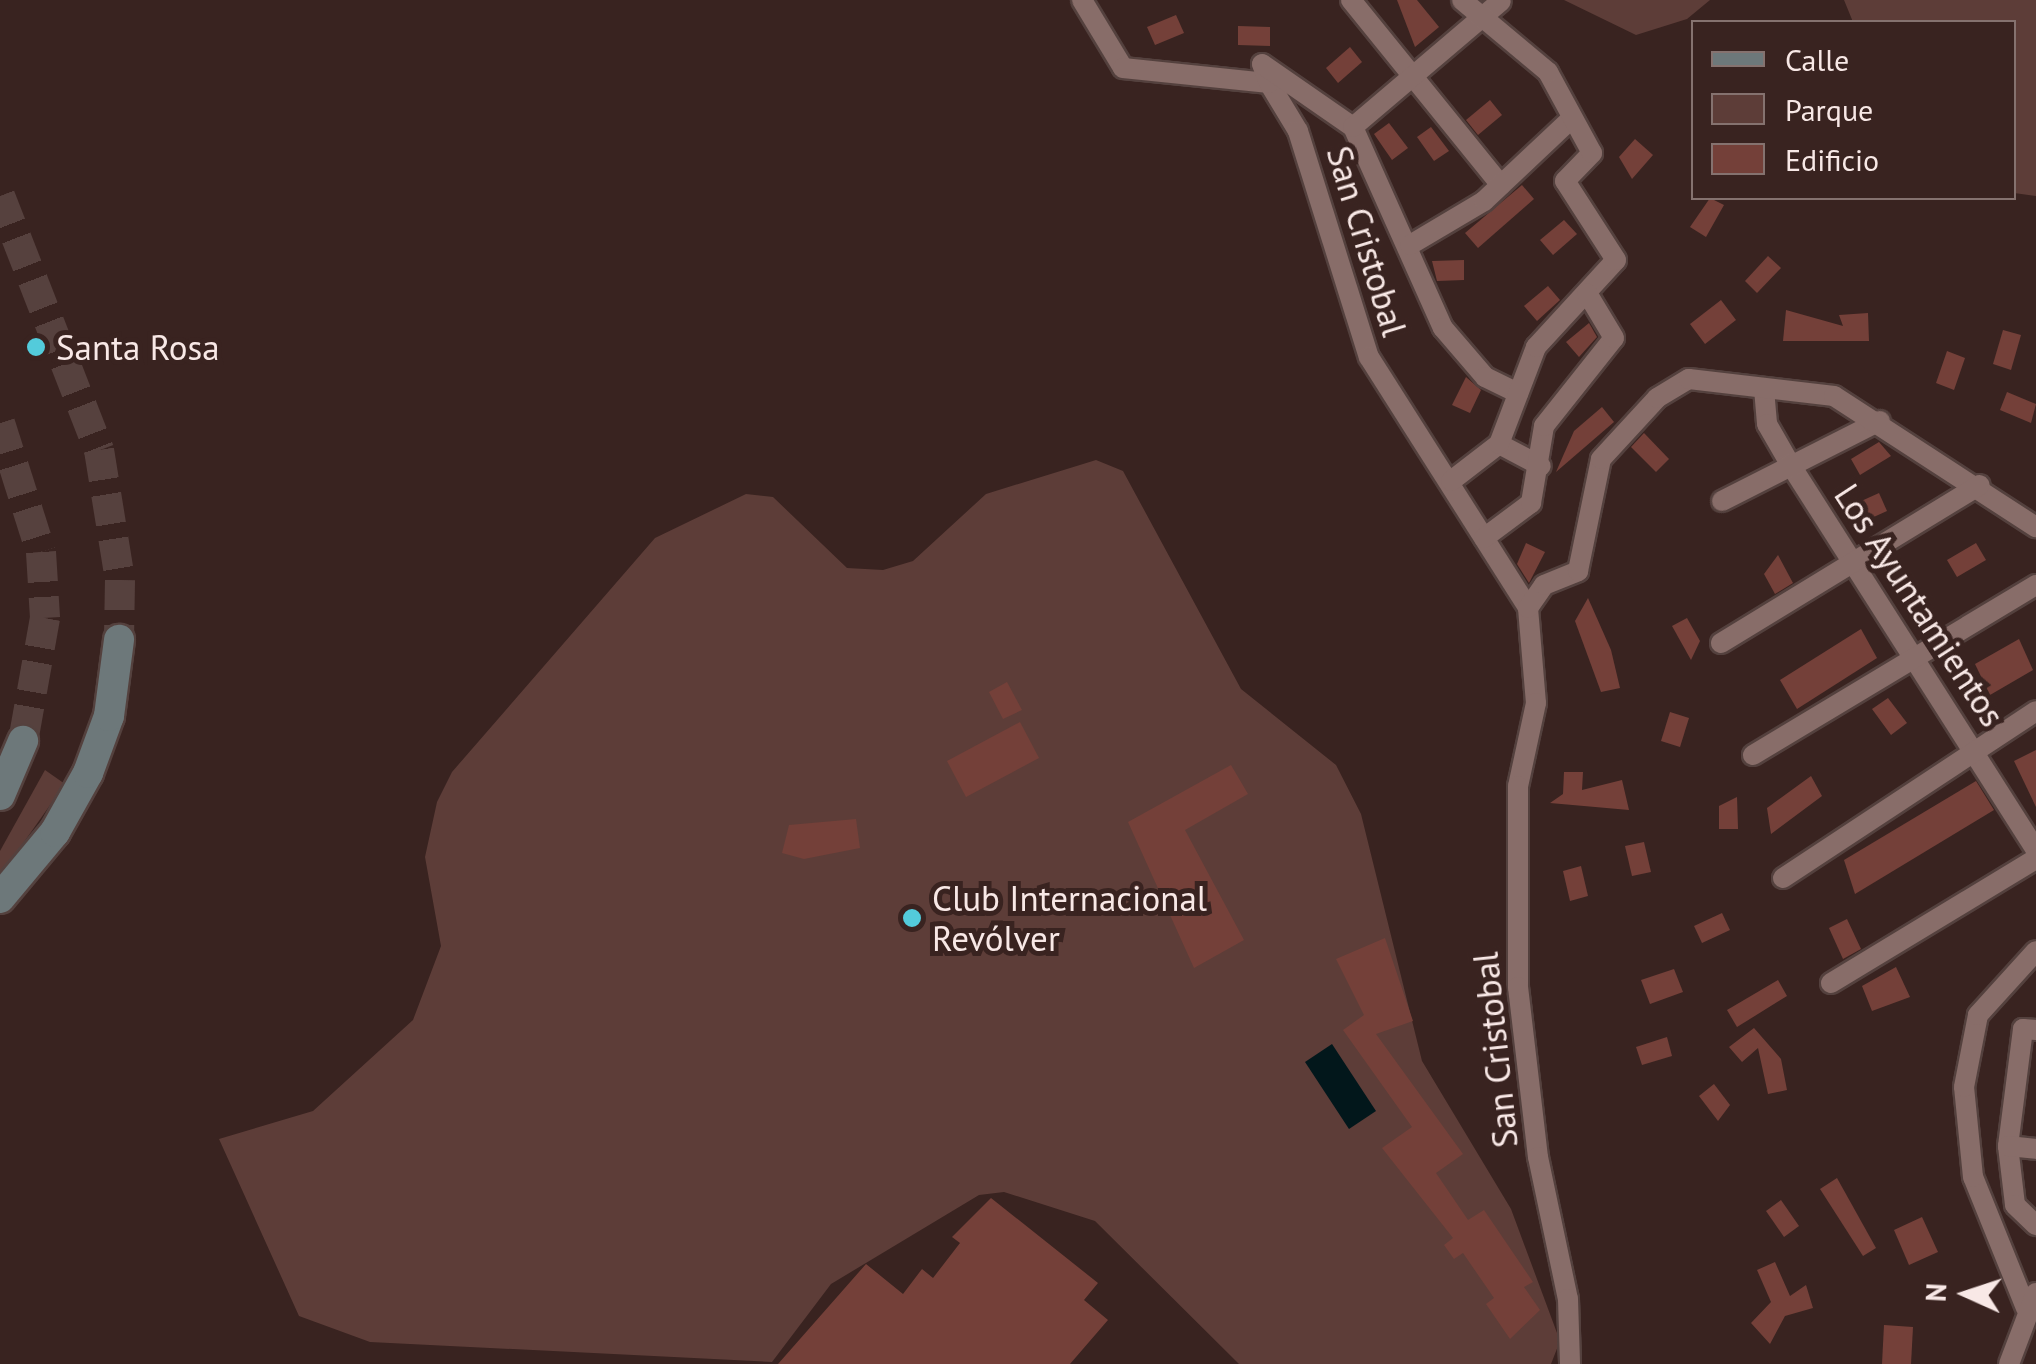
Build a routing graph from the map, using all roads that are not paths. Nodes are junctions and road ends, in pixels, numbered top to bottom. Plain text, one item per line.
1 (1082, 0) edge
2 (1352, 0) edge
3 (1462, 0) edge
4 (1501, 0) edge
5 (1480, 20) junction
6 (1418, 78) junction
7 (1269, 83) junction
8 (1570, 120) junction
9 (1353, 127) junction
10 (1501, 186) junction
11 (1410, 245) junction
12 (1587, 293) junction
13 (1764, 389) junction
14 (1518, 393) junction
15 (1880, 421) junction
16 (1499, 444) junction
17 (1790, 464) junction
18 (1540, 466) junction
19 (1451, 482) junction
20 (1980, 485) junction
21 (1722, 501) dead end
22 (2036, 527) edge
23 (1484, 538) junction
24 (1859, 563) junction
25 (2036, 585) edge
26 (1528, 608) junction
27 (119, 640) tunnel mouth
28 (1721, 643) dead end
29 (1914, 656) junction
30 (2036, 711) edge
31 (23, 741) tunnel mouth
32 (1974, 750) junction
33 (1752, 755) dead end
34 (0, 796) edge
35 (2036, 850) edge
36 (2036, 859) edge
37 (1783, 878) dead end
38 (0, 898) edge
39 (2036, 952) edge
40 (1831, 983) dead end
41 (2036, 1030) edge
42 (2008, 1146) junction
43 (2036, 1149) edge
44 (2036, 1225) edge
45 (2031, 1300) edge
46 (1570, 1364) edge
47 (2010, 1364) edge

1 - 7 street
2 - 6 street
3 - 5 street
4 - 5 street
5 - 6 street
5 - 8 street
6 - 9 street
6 - 10 street
7 - 9 street
7 - 19 street, San Cristobal
8 - 10 street
8 - 12 street
9 - 11 street
10 - 11 street
11 - 14 street
12 - 14 street
12 - 18 street
13 - 15 street
13 - 17 street, Los Ayuntamientos
13 - 26 street
14 - 16 street
15 - 17 street
15 - 20 street
16 - 18 street
16 - 19 street
17 - 21 street
17 - 24 street, Los Ayuntamientos
18 - 23 street
19 - 23 street, San Cristobal
20 - 22 street
20 - 24 street
23 - 26 street, San Cristobal
24 - 28 street
24 - 29 street, Los Ayuntamientos
25 - 29 street
26 - 46 street, San Cristobal
27 - 38 main road
29 - 32 street, Los Ayuntamientos
29 - 33 street
30 - 32 street
31 - 34 main road
32 - 35 street, Los Ayuntamientos
32 - 37 street
36 - 40 street
39 - 45 street
41 - 42 street
42 - 43 street
42 - 44 street
45 - 47 street

